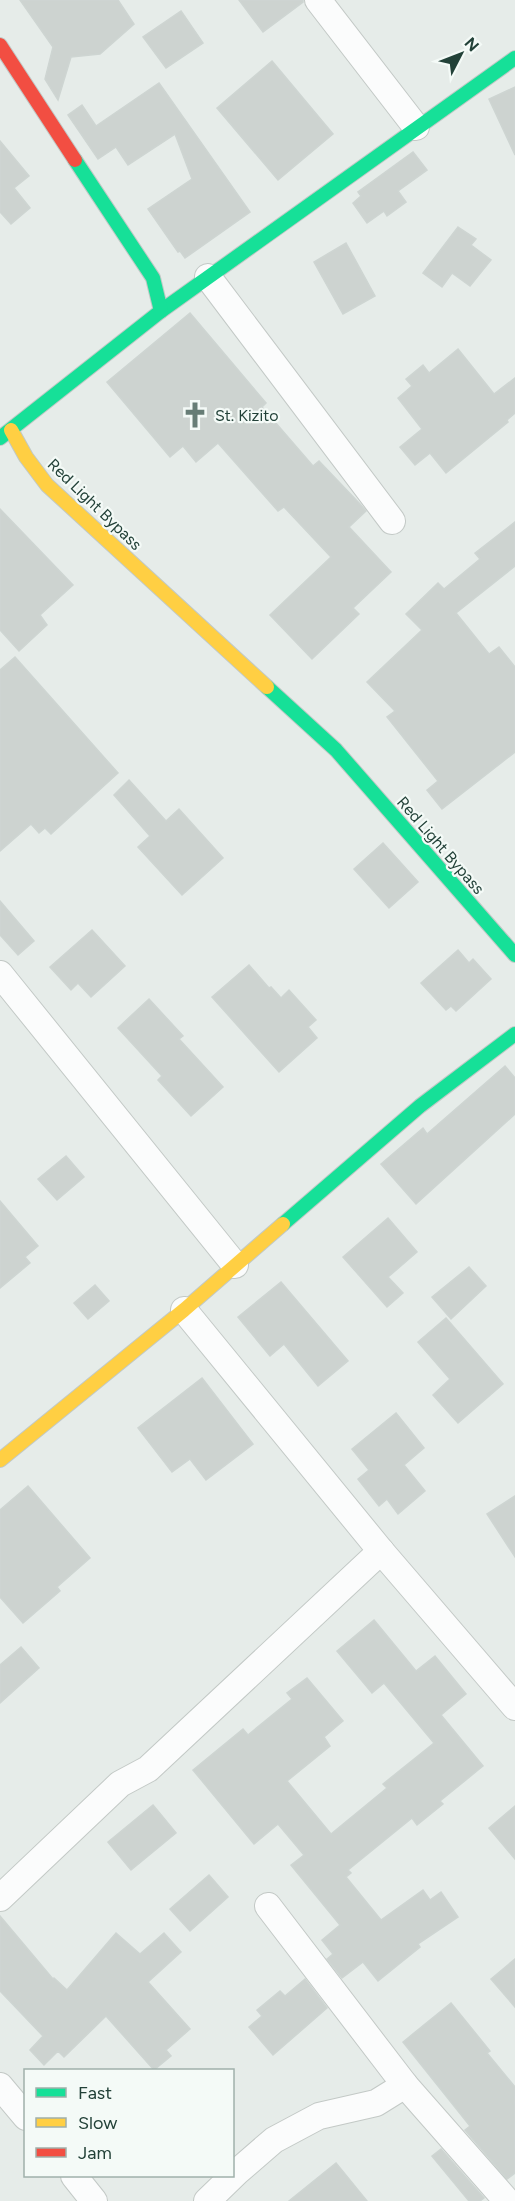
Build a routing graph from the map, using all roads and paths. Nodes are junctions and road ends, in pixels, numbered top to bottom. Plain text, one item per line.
1 (318, 0) edge
2 (0, 45) edge
3 (515, 58) edge
4 (416, 127) junction
5 (208, 277) junction
6 (161, 312) junction
7 (5, 434) edge
8 (392, 521) dead end
9 (515, 955) edge
10 (0, 974) edge
11 (515, 1034) edge
12 (235, 1264) junction
13 (184, 1310) junction
14 (0, 1460) edge
15 (381, 1551) junction
16 (515, 1707) edge
17 (0, 1898) edge
18 (268, 1906) dead end
19 (405, 2085) junction
20 (0, 2086) edge
21 (24, 2115) edge
22 (234, 2175) edge
23 (76, 2177) edge
24 (232, 2177) edge
25 (94, 2201) edge
26 (207, 2201) edge
27 (507, 2201) edge

1 - 4 street
2 - 6 street
3 - 4 street, Red Light Bypass
4 - 5 street, Red Light Bypass
5 - 6 street, Red Light Bypass
5 - 8 street
6 - 7 street, Red Light Bypass
7 - 9 street, Red Light Bypass
10 - 12 street
11 - 12 street
12 - 13 street
13 - 14 street
13 - 15 street
15 - 16 street
15 - 17 street
18 - 19 street
19 - 22 street
19 - 27 street
20 - 21 street
23 - 25 street
24 - 26 street

